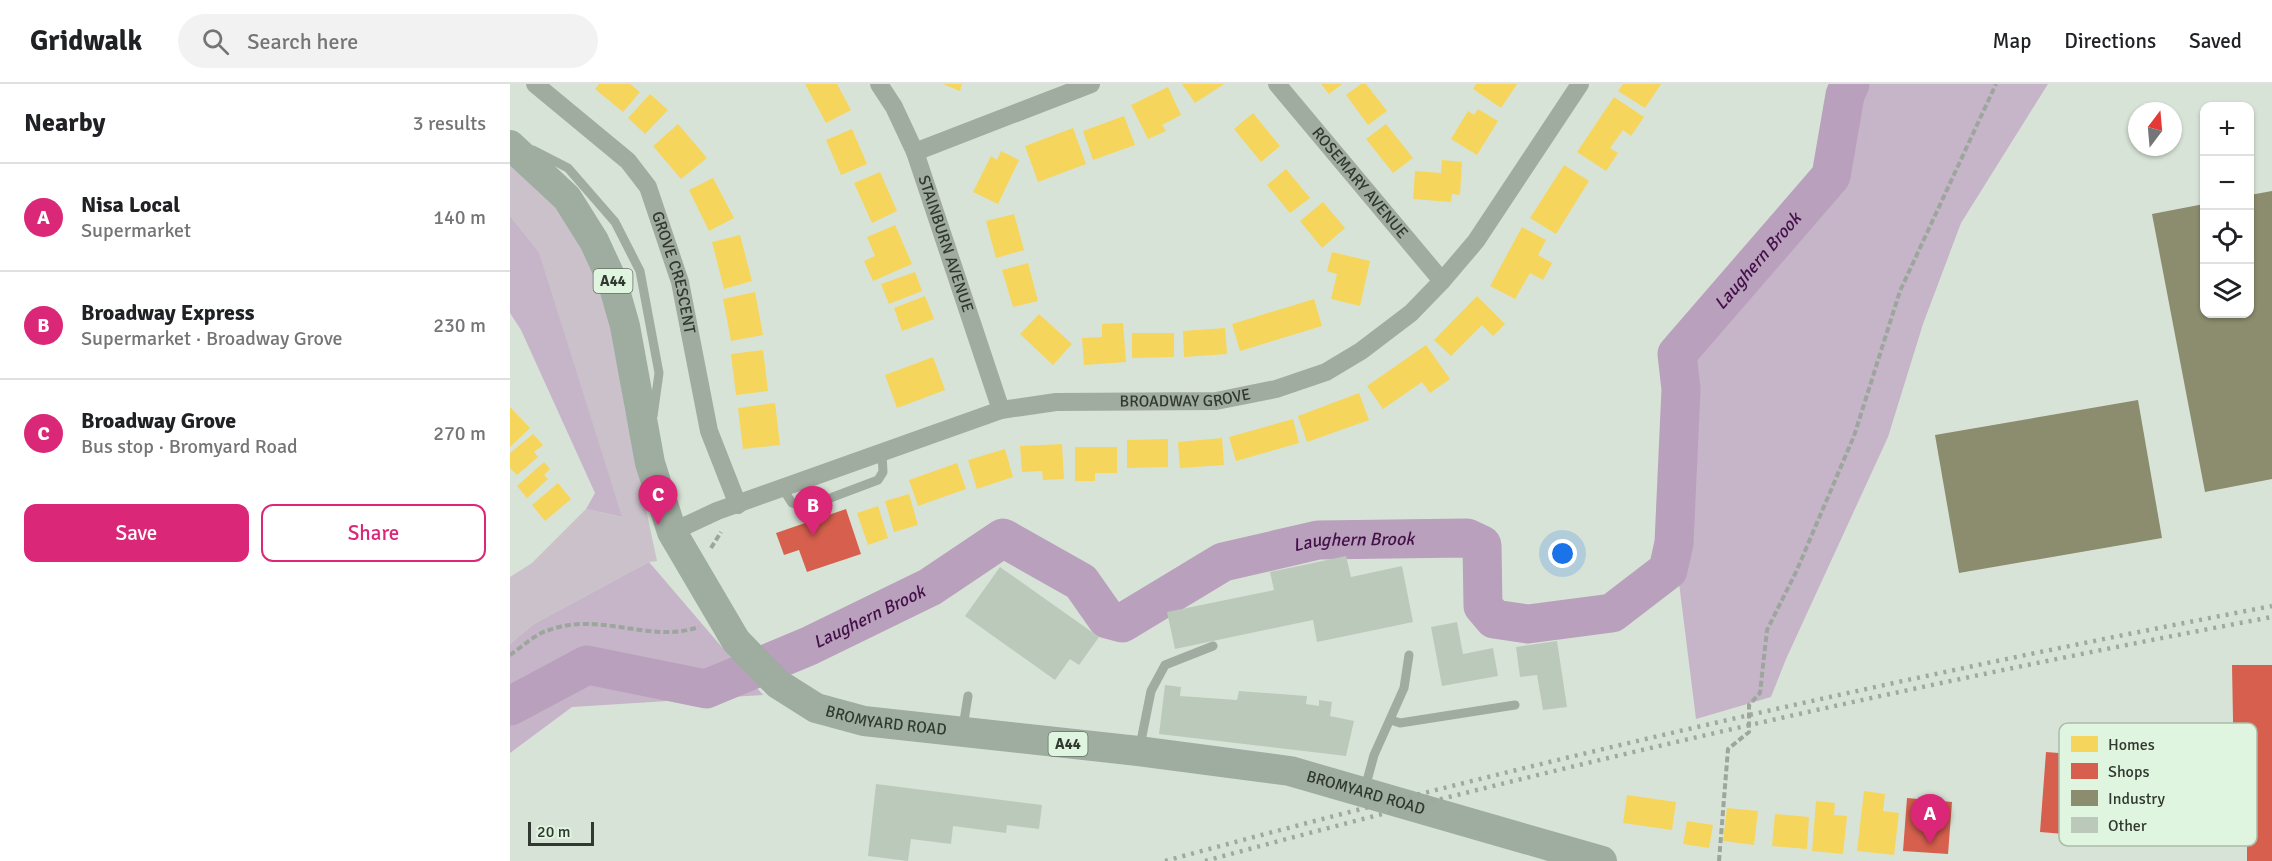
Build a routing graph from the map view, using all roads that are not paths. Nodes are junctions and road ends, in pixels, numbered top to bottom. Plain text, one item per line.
1 (535, 84) edge
2 (879, 84) edge
3 (1091, 84) edge
4 (1277, 84) edge
5 (1580, 84) edge
6 (510, 137) edge
7 (510, 145) edge
8 (915, 152) junction
9 (1442, 281) junction
10 (1001, 410) junction
11 (648, 451) junction
12 (738, 505) junction
13 (672, 532) junction
14 (1213, 646) dead end
15 (1409, 655) dead end
16 (968, 696) dead end
17 (1515, 705) dead end
18 (1390, 720) junction
19 (963, 733) junction
20 (1138, 751) junction
21 (1365, 791) junction
22 (1602, 861) edge

1 - 12 street, GROVE CRESCENT
2 - 8 street, STAINBURN AVENUE
3 - 8 street
4 - 9 street, ROSEMARY AVENUE
5 - 9 street, BROADWAY GROVE
6 - 11 lane
7 - 11 main road, BROMYARD ROAD / A44
8 - 10 street, STAINBURN AVENUE
9 - 10 street, BROADWAY GROVE
10 - 12 street, BROADWAY GROVE
11 - 13 main road, BROMYARD ROAD / A44
12 - 13 street, BROADWAY GROVE
13 - 19 main road, BROMYARD ROAD / A44
14 - 20 lane
15 - 18 lane
16 - 19 lane
17 - 18 lane
18 - 21 lane
19 - 20 main road, BROMYARD ROAD / A44
20 - 21 main road, BROMYARD ROAD / A44
21 - 22 main road, BROMYARD ROAD / A44

